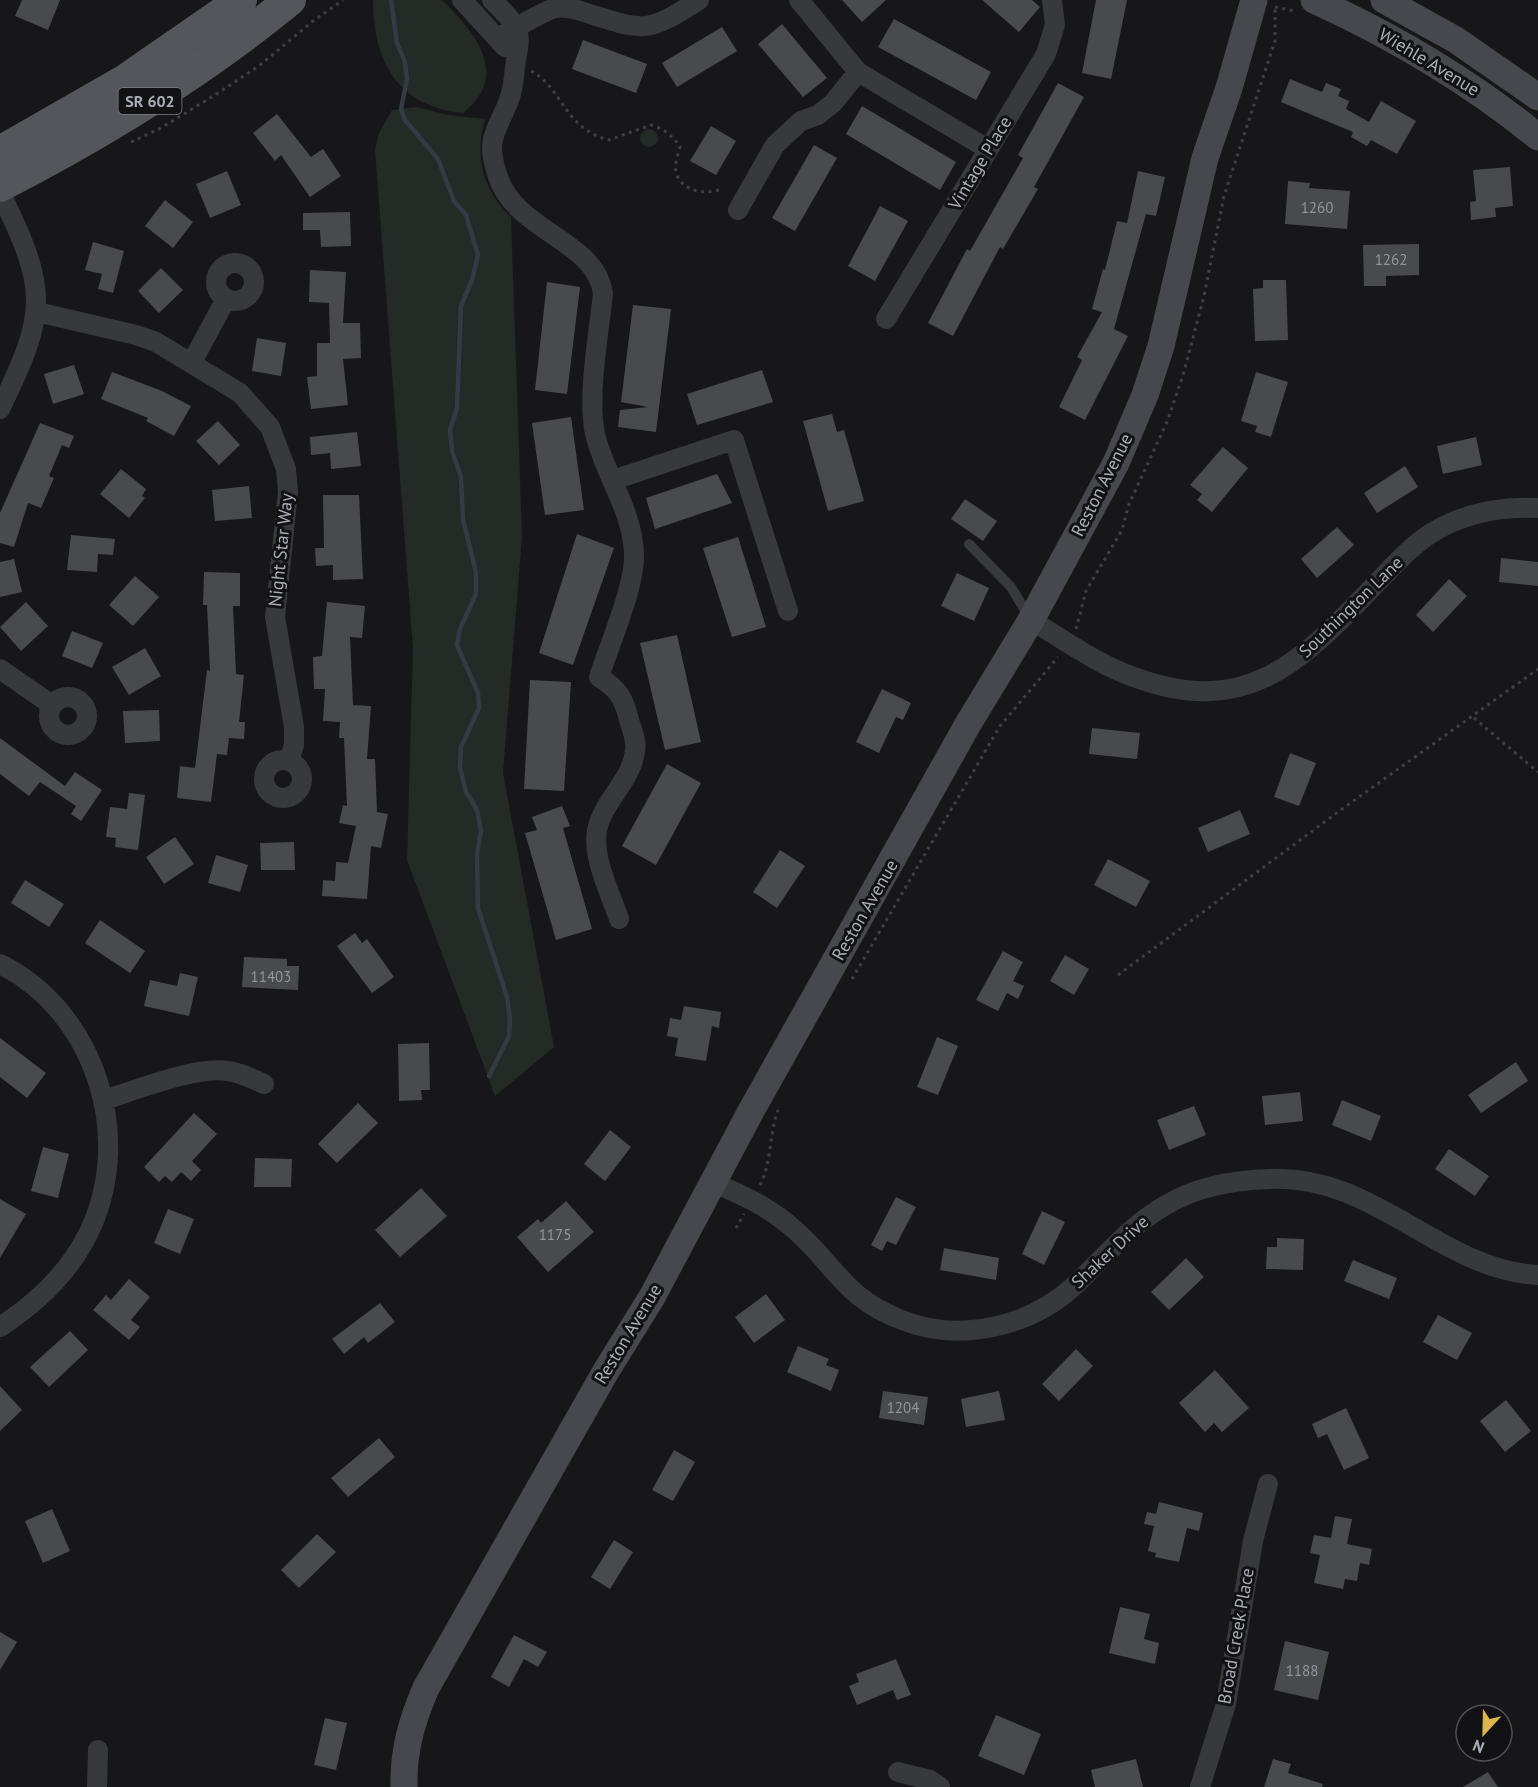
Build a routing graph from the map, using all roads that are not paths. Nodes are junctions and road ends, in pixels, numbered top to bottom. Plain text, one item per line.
1 (241, 0) edge
2 (290, 0) edge
3 (462, 0) edge
4 (492, 0) edge
5 (699, 0) edge
6 (799, 0) edge
7 (1052, 0) edge
8 (1254, 0) edge
9 (1314, 0) edge
10 (1384, 0) edge
11 (555, 4) edge
12 (516, 29) junction
13 (497, 38) junction
14 (516, 63) junction
15 (858, 72) junction
16 (1538, 97) edge
17 (1538, 137) edge
18 (988, 149) junction
19 (0, 152) edge
20 (0, 186) edge
21 (0, 192) edge
22 (738, 210) dead end
23 (226, 299) dead end
24 (37, 312) junction
25 (886, 320) dead end
26 (192, 362) junction
27 (0, 409) edge
28 (613, 480) junction
29 (1538, 508) edge
30 (969, 544) dead end
31 (788, 612) dead end
32 (1031, 620) junction
33 (0, 669) edge
34 (52, 705) dead end
35 (289, 761) dead end
36 (619, 919) dead end
37 (0, 964) edge
38 (264, 1084) dead end
39 (104, 1100) junction
40 (714, 1183) junction
41 (1538, 1275) edge
42 (0, 1327) edge
43 (1268, 1484) dead end
44 (98, 1750) dead end
45 (898, 1772) dead end
46 (97, 1787) edge
47 (404, 1787) edge
48 (940, 1787) edge
49 (1200, 1787) edge

1 - 19 main road, SR 602
2 - 20 main road, SR 602
3 - 13 street
4 - 12 street
5 - 11 street
6 - 15 street
7 - 18 street, Vintage Place
8 - 32 street, Reston Avenue
9 - 17 street, Wiehle Avenue
10 - 16 street, Wiehle Avenue
11 - 12 street
12 - 13 street
12 - 14 street
13 - 14 street
14 - 28 street
15 - 18 street
15 - 22 street
18 - 25 street, Vintage Place
21 - 24 street
23 - 26 street
24 - 26 street, Night Star Way
24 - 27 street
26 - 35 street, Night Star Way
28 - 31 street
28 - 36 street
29 - 32 street, Southington Lane
30 - 32 lane
32 - 40 street, Reston Avenue
33 - 34 street
37 - 39 street
38 - 39 street
39 - 42 street
40 - 41 street, Shaker Drive
40 - 47 street, Reston Avenue
43 - 49 street, Broad Creek Place
44 - 46 street
45 - 48 street

